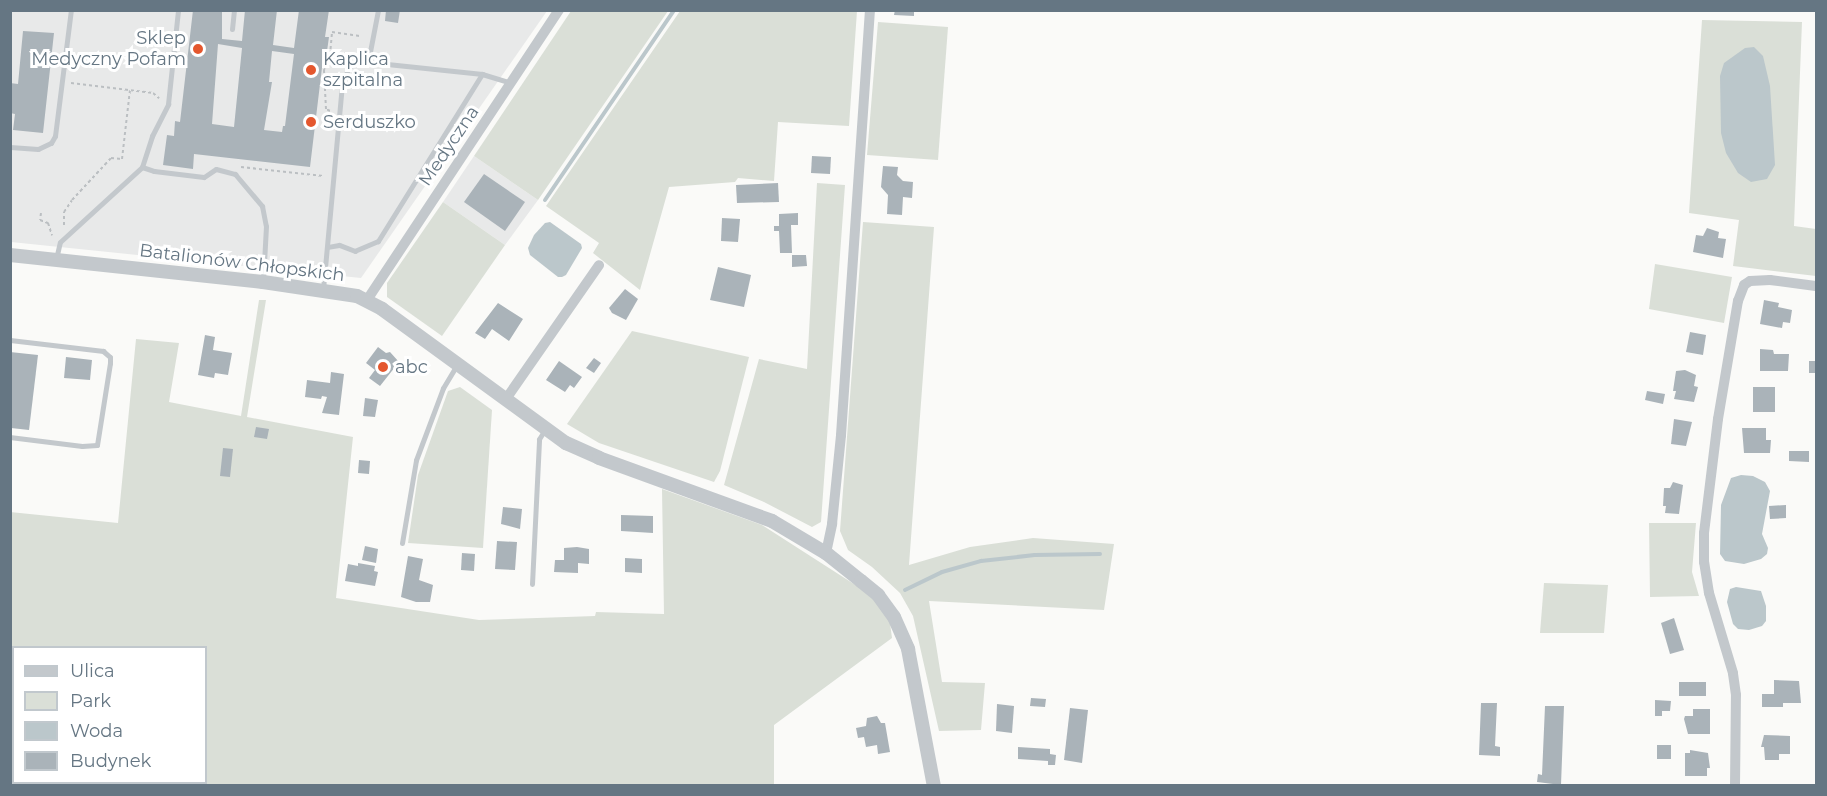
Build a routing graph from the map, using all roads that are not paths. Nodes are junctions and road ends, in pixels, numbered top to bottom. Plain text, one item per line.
1 (71, 10) edge
2 (178, 10) edge
3 (234, 10) edge
4 (378, 10) edge
5 (560, 10) edge
6 (870, 10) edge
7 (232, 29) dead end
8 (368, 62) junction
9 (482, 74) junction
10 (511, 83) junction
11 (10, 147) edge
12 (142, 167) junction
13 (328, 247) junction
14 (10, 255) edge
15 (56, 260) junction
16 (599, 265) dead end
17 (263, 282) junction
18 (1816, 286) edge
19 (323, 290) junction
20 (367, 300) junction
21 (10, 340) edge
22 (458, 364) junction
23 (506, 399) junction
24 (546, 429) junction
25 (10, 437) edge
26 (402, 543) dead end
27 (826, 553) junction
28 (532, 584) dead end
29 (934, 786) edge
30 (1735, 786) edge

1 - 11 lane
2 - 12 lane
3 - 7 lane
4 - 8 lane
5 - 10 street, Medyczna
6 - 27 street
8 - 9 lane
8 - 13 lane
9 - 10 lane
9 - 13 lane
10 - 20 street, Medyczna
12 - 15 lane
12 - 17 lane
13 - 19 lane
14 - 15 street, Batalionów Chłopskich
15 - 17 street, Batalionów Chłopskich
16 - 23 street
17 - 19 street, Batalionów Chłopskich
18 - 30 street
19 - 20 street, Batalionów Chłopskich
20 - 22 street, Batalionów Chłopskich
21 - 25 lane
22 - 23 street, Batalionów Chłopskich
22 - 26 lane
23 - 24 street, Batalionów Chłopskich
24 - 27 street, Batalionów Chłopskich
24 - 28 lane
27 - 29 street, Batalionów Chłopskich

